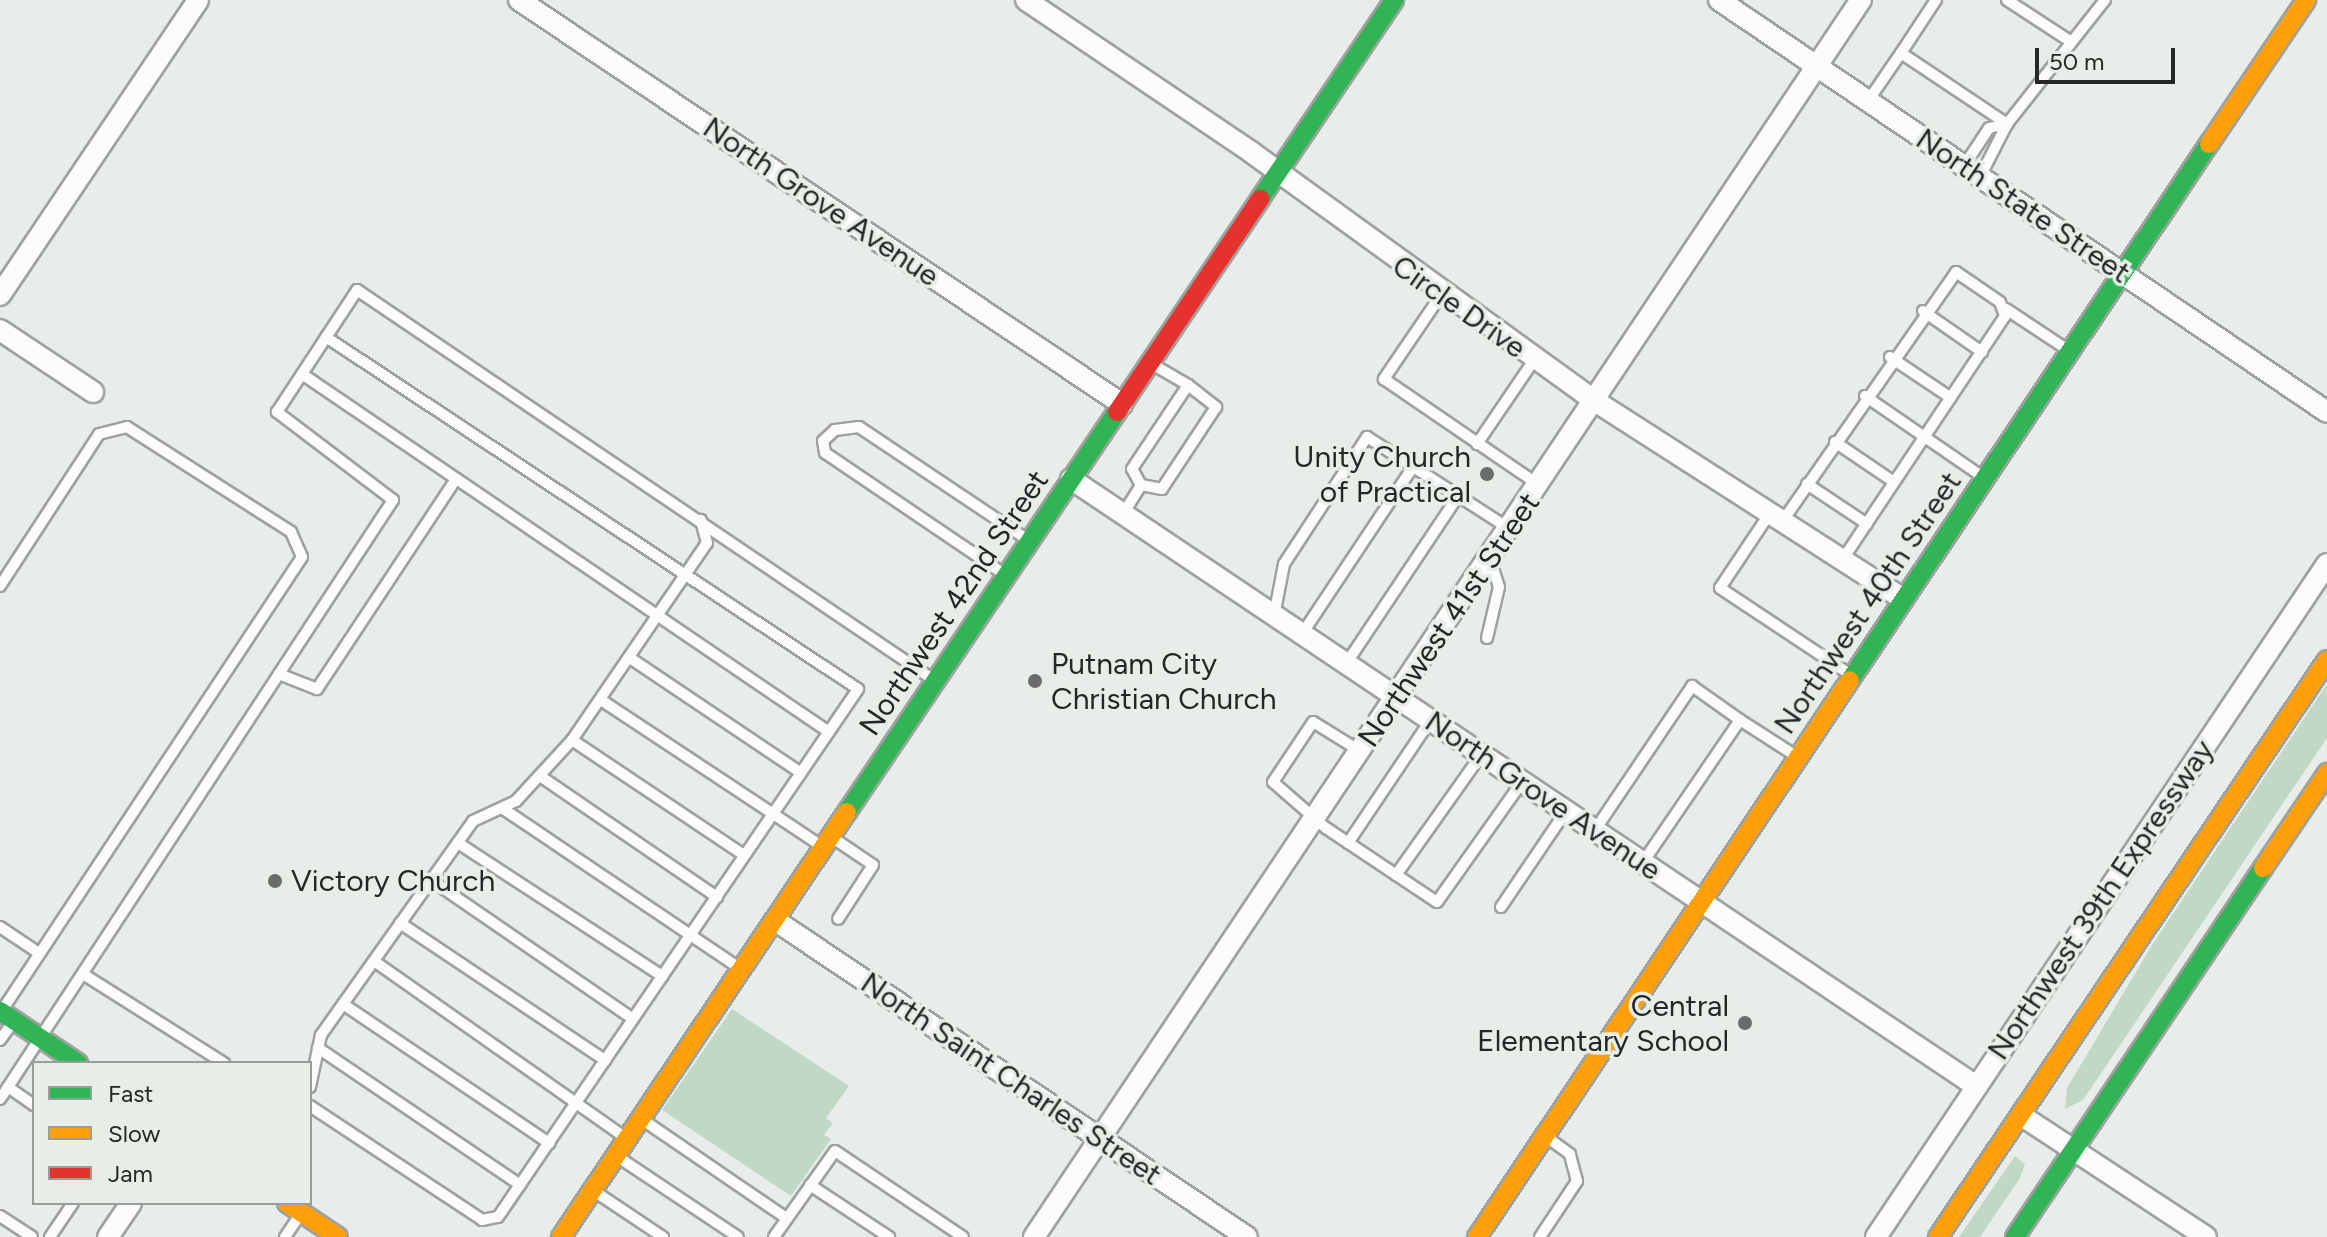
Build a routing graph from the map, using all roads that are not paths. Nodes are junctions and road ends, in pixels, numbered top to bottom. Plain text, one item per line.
1 (198, 0) edge
2 (519, 0) edge
3 (1026, 0) edge
4 (1394, 0) edge
5 (1719, 0) edge
6 (1861, 0) edge
7 (1936, 0) edge
8 (2007, 0) edge
9 (2105, 0) edge
10 (2306, 0) edge
11 (2070, 41) junction
12 (1901, 53) junction
13 (1817, 66) junction
14 (1868, 101) junction
15 (2007, 124) junction
16 (1972, 171) junction
17 (1277, 173) junction
18 (2122, 273) junction
19 (0, 295) edge
20 (1441, 295) junction
21 (2006, 309) junction
22 (1923, 311) junction
23 (0, 330) edge
24 (326, 337) junction
25 (2070, 351) junction
26 (1982, 352) junction
27 (1890, 357) junction
28 (1534, 360) junction
29 (1150, 363) junction
30 (302, 374) junction
31 (1188, 385) junction
32 (93, 392) dead end
33 (1865, 396) junction
34 (1951, 398) junction
35 (1595, 401) junction
36 (1122, 404) junction
37 (2327, 412) edge
38 (1926, 436) junction
39 (1835, 442) junction
40 (1477, 444) junction
41 (1413, 467) junction
42 (1985, 478) junction
43 (456, 479) junction
44 (1071, 479) junction
45 (1894, 482) junction
46 (1807, 484) junction
47 (1141, 485) junction
48 (1541, 486) junction
49 (1458, 496) junction
50 (1123, 514) junction
51 (1778, 515) junction
52 (701, 520) junction
53 (1867, 524) junction
54 (1508, 528) junction
55 (1029, 542) junction
56 (1489, 557) junction
57 (1843, 559) junction
58 (2327, 564) edge
59 (686, 574) junction
60 (1006, 575) junction
61 (0, 586) edge
62 (1903, 599) junction
63 (1274, 616) junction
64 (657, 617) junction
65 (1302, 634) junction
66 (1487, 638) dead end
67 (630, 658) junction
68 (2327, 660) edge
69 (1346, 664) junction
70 (279, 674) junction
71 (1852, 676) junction
72 (935, 681) junction
73 (1395, 697) junction
74 (601, 700) junction
75 (1740, 720) junction
76 (1430, 721) junction
77 (829, 732) junction
78 (572, 740) junction
79 (1360, 751) junction
80 (1481, 755) junction
81 (1798, 757) junction
82 (801, 773) junction
83 (2327, 773) edge
84 (543, 778) junction
85 (1525, 778) junction
86 (502, 808) junction
87 (1566, 811) junction
88 (773, 813) junction
89 (1316, 816) junction
90 (1595, 830) junction
91 (828, 842) junction
92 (458, 843) junction
93 (1348, 843) junction
94 (744, 855) junction
95 (1643, 862) junction
96 (1396, 875) junction
97 (431, 880) junction
98 (717, 897) junction
99 (1702, 902) junction
100 (1501, 907) dead end
101 (838, 919) dead end
102 (776, 921) junction
103 (400, 923) junction
104 (0, 927) edge
105 (689, 937) junction
106 (39, 953) junction
107 (374, 961) junction
108 (743, 970) junction
109 (83, 974) junction
110 (662, 976) junction
111 (343, 1004) junction
112 (5, 1014) edge
113 (633, 1019) junction
114 (42, 1039) junction
115 (0, 1040) edge
116 (318, 1048) junction
117 (605, 1060) junction
118 (75, 1061) edge
119 (221, 1061) edge
120 (312, 1077) edge
121 (1976, 1086) junction
122 (8, 1087) junction
123 (0, 1099) edge
124 (32, 1104) edge
125 (575, 1104) junction
126 (312, 1107) edge
127 (2022, 1116) junction
128 (642, 1119) junction
129 (1545, 1136) junction
130 (628, 1139) junction
131 (1100, 1139) junction
132 (549, 1143) junction
133 (2073, 1152) junction
134 (617, 1156) junction
135 (520, 1185) junction
136 (810, 1185) junction
137 (593, 1190) junction
138 (72, 1205) edge
139 (123, 1206) edge
140 (294, 1208) edge
141 (0, 1216) edge
142 (786, 1218) junction
143 (32, 1237) edge
144 (50, 1237) edge
145 (108, 1237) edge
146 (285, 1237) edge
147 (338, 1237) edge
148 (561, 1237) edge
149 (663, 1237) edge
150 (738, 1237) edge
151 (774, 1237) edge
152 (889, 1237) edge
153 (963, 1237) edge
154 (1034, 1237) edge
155 (1247, 1237) edge
156 (1477, 1237) edge
157 (1540, 1237) edge
158 (1876, 1237) edge
159 (1938, 1237) edge
160 (2015, 1237) edge
161 (2206, 1237) edge

1 - 19 street
2 - 36 street, North Grove Avenue
3 - 17 street, Circle Drive
4 - 17 main road, Northwest 42nd Street
5 - 13 street, North State Street
6 - 13 street, Northwest 41st Street
7 - 12 lane
8 - 11 lane
9 - 11 lane
10 - 18 main road, Northwest 40th Street
11 - 15 lane
12 - 14 lane
12 - 15 lane
13 - 14 street, North State Street
13 - 35 street, Northwest 41st Street
14 - 16 street, North State Street
15 - 16 lane
15 - 16 lane
16 - 18 street, North State Street
17 - 20 street, Circle Drive
17 - 29 main road, Northwest 42nd Street
18 - 25 main road, Northwest 40th Street
18 - 37 street, North State Street
20 - 28 street, Circle Drive
20 - 40 lane
21 - 22 lane
21 - 25 lane
21 - 26 lane
22 - 26 lane
22 - 27 lane
23 - 32 street
24 - 30 lane
24 - 52 lane
24 - 59 lane
25 - 42 main road, Northwest 40th Street
26 - 34 lane
27 - 33 lane
27 - 34 lane
28 - 35 street, Circle Drive
28 - 40 lane
29 - 31 lane
29 - 36 main road, Northwest 42nd Street
30 - 43 lane
30 - 70 lane
31 - 47 lane
31 - 47 lane
33 - 38 lane
33 - 39 lane
34 - 38 lane
35 - 48 street, Northwest 41st Street
35 - 51 street, Circle Drive
36 - 44 main road, Northwest 42nd Street
38 - 42 lane
38 - 45 lane
39 - 45 lane
39 - 46 lane
40 - 48 lane
41 - 49 lane
41 - 63 lane
41 - 65 lane
42 - 62 main road, Northwest 40th Street
43 - 64 lane
43 - 70 lane
44 - 50 street, North Grove Avenue
44 - 55 main road, Northwest 42nd Street
45 - 53 lane
46 - 51 lane
46 - 53 lane
47 - 50 lane
48 - 54 street, Northwest 41st Street
49 - 54 lane
49 - 69 lane
50 - 63 street, North Grove Avenue
51 - 57 street, Circle Drive
51 - 71 lane
52 - 59 lane
52 - 72 lane
53 - 57 lane
54 - 56 street, Northwest 41st Street
55 - 60 main road, Northwest 42nd Street
55 - 60 lane
56 - 66 lane
56 - 73 street, Northwest 41st Street
57 - 62 street, Circle Drive
58 - 121 street, Northwest 39th Expressway
59 - 64 lane
59 - 77 lane
60 - 72 main road, Northwest 42nd Street
61 - 106 lane
62 - 71 main road, Northwest 40th Street
63 - 65 street, North Grove Avenue
64 - 67 lane
64 - 77 lane
65 - 69 street, North Grove Avenue
67 - 74 lane
67 - 82 lane
68 - 127 main road, Northwest 39th Expressway
69 - 73 street, North Grove Avenue
70 - 109 lane
71 - 81 main road, Northwest 40th Street
72 - 91 main road, Northwest 42nd Street
73 - 76 street, North Grove Avenue
73 - 79 street, Northwest 41st Street
74 - 78 lane
74 - 88 lane
75 - 81 lane
75 - 90 lane
75 - 95 lane
76 - 80 street, North Grove Avenue
76 - 93 lane
77 - 82 lane
78 - 84 lane
78 - 94 lane
79 - 89 street, Northwest 41st Street
79 - 89 lane
80 - 85 street, North Grove Avenue
80 - 96 lane
81 - 99 main road, Northwest 40th Street
82 - 88 lane
83 - 133 main road
84 - 86 lane
84 - 98 lane
85 - 87 street, North Grove Avenue
85 - 96 lane
86 - 92 lane
86 - 105 lane
87 - 90 street, North Grove Avenue
87 - 100 lane
88 - 91 lane
88 - 94 lane
89 - 93 lane
89 - 131 street, Northwest 41st Street
90 - 95 street, North Grove Avenue
91 - 101 lane
91 - 102 main road, Northwest 42nd Street
92 - 97 lane
92 - 110 lane
93 - 96 lane
94 - 98 lane
95 - 99 street, North Grove Avenue
97 - 103 lane
97 - 113 lane
98 - 105 lane
99 - 121 street, North Grove Avenue
99 - 129 main road, Northwest 40th Street
102 - 108 main road, Northwest 42nd Street
102 - 131 street, North Saint Charles Street
103 - 107 lane
103 - 117 lane
104 - 106 lane
105 - 108 lane
105 - 110 lane
106 - 112 lane
107 - 111 lane
107 - 125 lane
108 - 128 main road, Northwest 42nd Street
109 - 114 lane
109 - 119 lane
110 - 113 lane
111 - 116 lane
111 - 132 lane
112 - 114 main road
112 - 115 lane
113 - 117 lane
114 - 118 main road
114 - 122 lane
116 - 120 lane
116 - 135 lane
117 - 125 lane
121 - 158 street, Northwest 39th Expressway
122 - 123 lane
122 - 124 lane
125 - 130 lane
125 - 132 lane
126 - 135 lane
127 - 133 street
127 - 159 main road, Northwest 39th Expressway
128 - 130 main road, Northwest 42nd Street
128 - 142 lane
129 - 156 main road, Northwest 40th Street
129 - 157 lane
130 - 134 main road, Northwest 42nd Street
131 - 154 street, Northwest 41st Street
131 - 155 street, North Saint Charles Street
132 - 135 lane
133 - 160 main road
133 - 161 street
134 - 137 main road, Northwest 42nd Street
134 - 150 lane
136 - 142 lane
136 - 152 lane
136 - 153 lane
137 - 148 main road, Northwest 42nd Street
137 - 149 lane
138 - 144 lane
139 - 145 street
140 - 146 lane
140 - 147 main road
141 - 143 lane
142 - 151 lane

